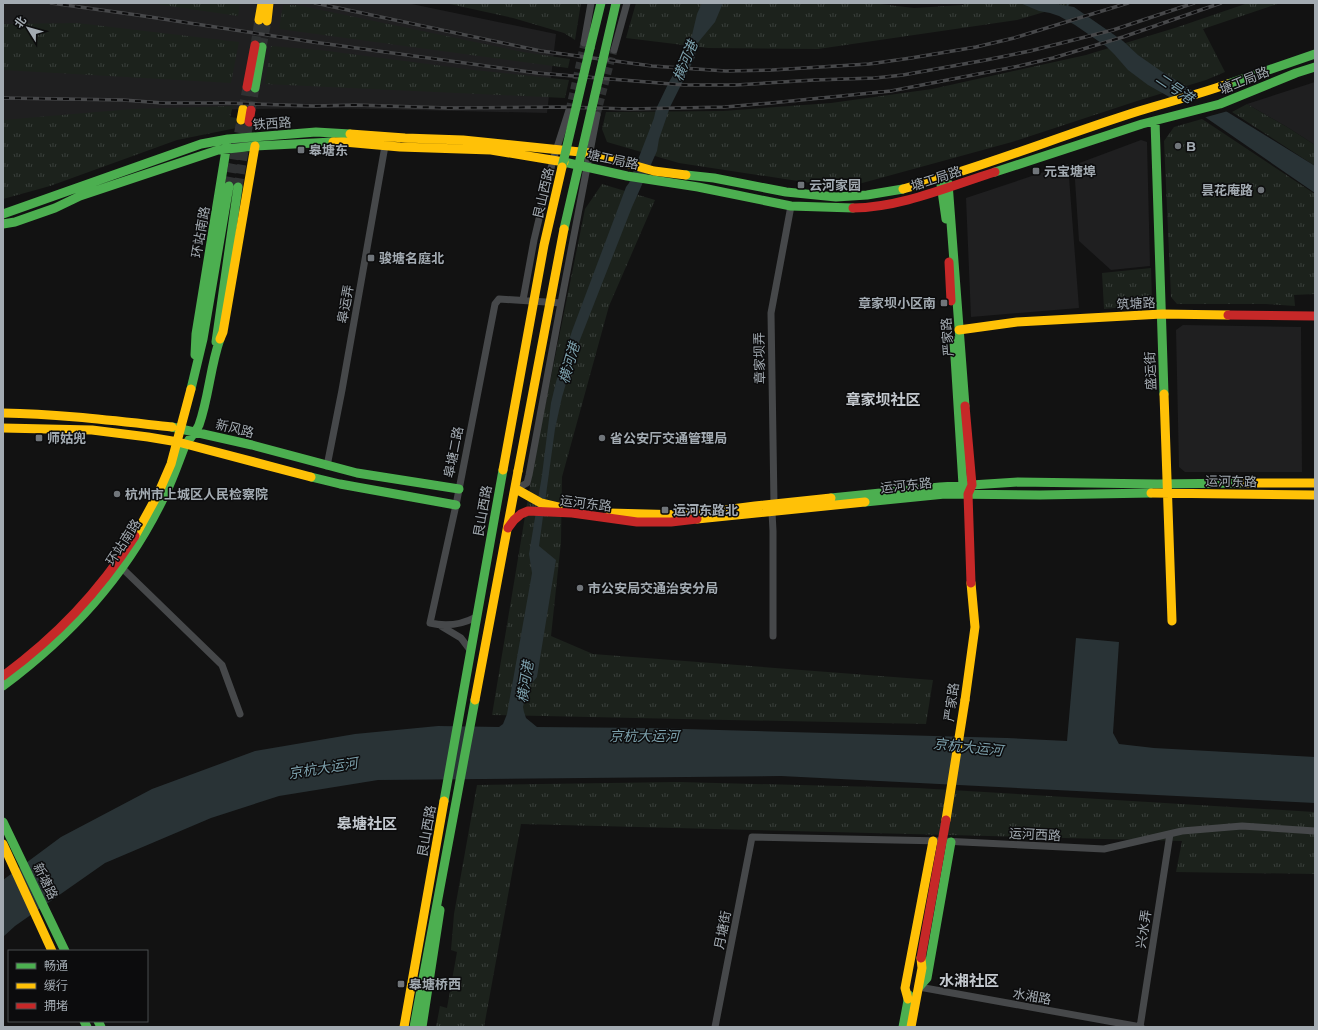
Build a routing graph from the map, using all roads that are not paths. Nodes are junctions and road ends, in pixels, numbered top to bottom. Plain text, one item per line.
1 (262, 3) edge
2 (270, 3) edge
3 (591, 3) edge
4 (598, 3) edge
5 (601, 3) edge
6 (616, 3) edge
7 (627, 3) edge
8 (259, 46) tunnel mouth
9 (587, 46) junction
10 (614, 50) tunnel mouth
11 (1315, 54) edge
12 (1315, 67) edge
13 (251, 88) tunnel mouth
14 (247, 109) tunnel mouth
15 (569, 110) tunnel mouth
16 (598, 115) tunnel mouth
17 (245, 121) tunnel mouth
18 (1155, 121) junction
19 (228, 139) junction
20 (255, 146) junction
21 (385, 146) junction
22 (227, 149) junction
23 (555, 149) junction
24 (590, 153) junction
25 (553, 160) junction
26 (588, 167) junction
27 (944, 177) junction
28 (945, 189) junction
29 (791, 206) junction
30 (3, 214) edge
31 (3, 224) edge
32 (523, 300) junction
33 (561, 303) junction
34 (1162, 314) junction
35 (1315, 316) edge
36 (959, 330) junction
37 (211, 377) junction
38 (194, 378) junction
39 (3, 413) edge
40 (3, 428) edge
41 (180, 428) junction
42 (196, 432) junction
43 (182, 443) junction
44 (326, 466) junction
45 (410, 481) junction
46 (1315, 483) edge
47 (963, 485) junction
48 (972, 485) junction
49 (458, 489) junction
50 (516, 489) junction
51 (1168, 489) junction
52 (968, 494) junction
53 (1315, 495) edge
54 (407, 497) junction
55 (456, 505) junction
56 (548, 508) junction
57 (773, 508) junction
58 (508, 528) junction
59 (122, 568) junction
60 (476, 617) junction
61 (1172, 620) dead end
62 (441, 625) junction
63 (773, 636) dead end
64 (470, 650) junction
65 (3, 676) edge
66 (3, 686) edge
67 (240, 714) dead end
68 (3, 822) edge
69 (1315, 831) edge
70 (1170, 834) junction
71 (752, 837) joint
72 (933, 841) junction
73 (951, 842) junction
74 (3, 844) edge
75 (438, 901) junction
76 (52, 950) edge
77 (65, 950) edge
78 (921, 958) junction
79 (919, 987) junction
80 (908, 999) junction
81 (404, 1027) edge
82 (414, 1027) edge
83 (422, 1027) edge
84 (715, 1027) edge
85 (903, 1027) edge
86 (911, 1027) edge
87 (1140, 1027) edge

1 - 2 main road
3 - 9 street, 艮山西路
4 - 9 main road, 艮山西路
5 - 9 main road
6 - 50 main road, 艮山西路, bridge
7 - 10 street
8 - 13 main road
9 - 60 main road, 艮山西路, bridge
11 - 27 main road, 塘工局路
12 - 18 main road, 塘工局路
14 - 17 main road
15 - 23 street, 艮山西路
16 - 24 street
18 - 28 main road, 塘工局路
18 - 34 main road, 盛运街
19 - 22 main road, 环站南路
19 - 23 main road, 铁西路
19 - 30 main road, 铁西路
20 - 21 main road, 铁西路
20 - 22 main road, 铁西路
20 - 37 main road, 环站南路
21 - 25 main road, 铁西路
21 - 44 street, 皋运弄
22 - 31 main road, 铁西路
22 - 38 main road, 环站南路
23 - 24 main road, 塘工局路
23 - 25 street, 艮山西路
24 - 26 street
24 - 27 main road, 塘工局路
25 - 26 main road, 塘工局路
25 - 32 street, 艮山西路
26 - 29 main road, 塘工局路
26 - 33 street
27 - 28 main road, 严家路
28 - 29 main road, 塘工局路
28 - 36 main road, 严家路
28 - 47 main road, 严家路
29 - 57 street, 章家坝弄
32 - 33 street
32 - 49 street, 皋塘二路
33 - 50 street
34 - 35 main road, 筑塘路
34 - 36 main road, 筑塘路
34 - 51 main road, 盛运街
36 - 48 main road, 严家路
37 - 38 main road, 环站南路
37 - 42 main road, 环站南路
38 - 41 main road, 环站南路
39 - 41 main road, 新风路
40 - 43 main road
41 - 42 main road, 新风路
41 - 43 main road, 环站南路
42 - 43 main road, 环站南路
42 - 44 main road, 新风路
43 - 54 main road
43 - 59 main road, 环站南路
43 - 65 main road, 环站南路
44 - 45 main road, 新风路
45 - 49 main road, 新风路
45 - 54 main road
46 - 51 main road, 运河东路
47 - 48 main road, 运河东路
47 - 52 main road, 严家路
47 - 57 main road, 运河东路
48 - 51 main road, 运河东路
48 - 52 main road, 严家路
49 - 55 street, 皋塘二路
50 - 56 main road, 运河东路
50 - 58 main road, 艮山西路
51 - 52 main road, 运河东路
51 - 53 main road, 运河东路
51 - 61 main road, 盛运街
52 - 57 main road, 运河东路
52 - 78 main road, 严家路, bridge
54 - 55 main road
55 - 62 street, 皋塘二路
56 - 57 main road, 运河东路
56 - 58 main road, 运河东路
57 - 63 street, 章家坝弄
58 - 75 main road, 艮山西路
59 - 66 main road, 环站南路
59 - 67 street
60 - 62 street
60 - 64 main road, 艮山西路
62 - 64 street
64 - 81 main road, 艮山西路
68 - 77 main road, 新塘路
69 - 70 street, 运河西路
70 - 73 street, 运河西路
70 - 87 street, 兴水弄
71 - 72 street, 运河西路
71 - 84 street, 月塘街
72 - 73 street, 运河西路
72 - 80 main road, 严家路
73 - 79 main road, 严家路
74 - 76 main road, 新塘路
75 - 82 main road, 艮山西路
75 - 83 main road, 艮山西路
78 - 79 main road, 严家路
78 - 80 main road, 严家路
79 - 86 main road, 严家路
79 - 87 street, 水湘路
80 - 85 main road, 严家路

